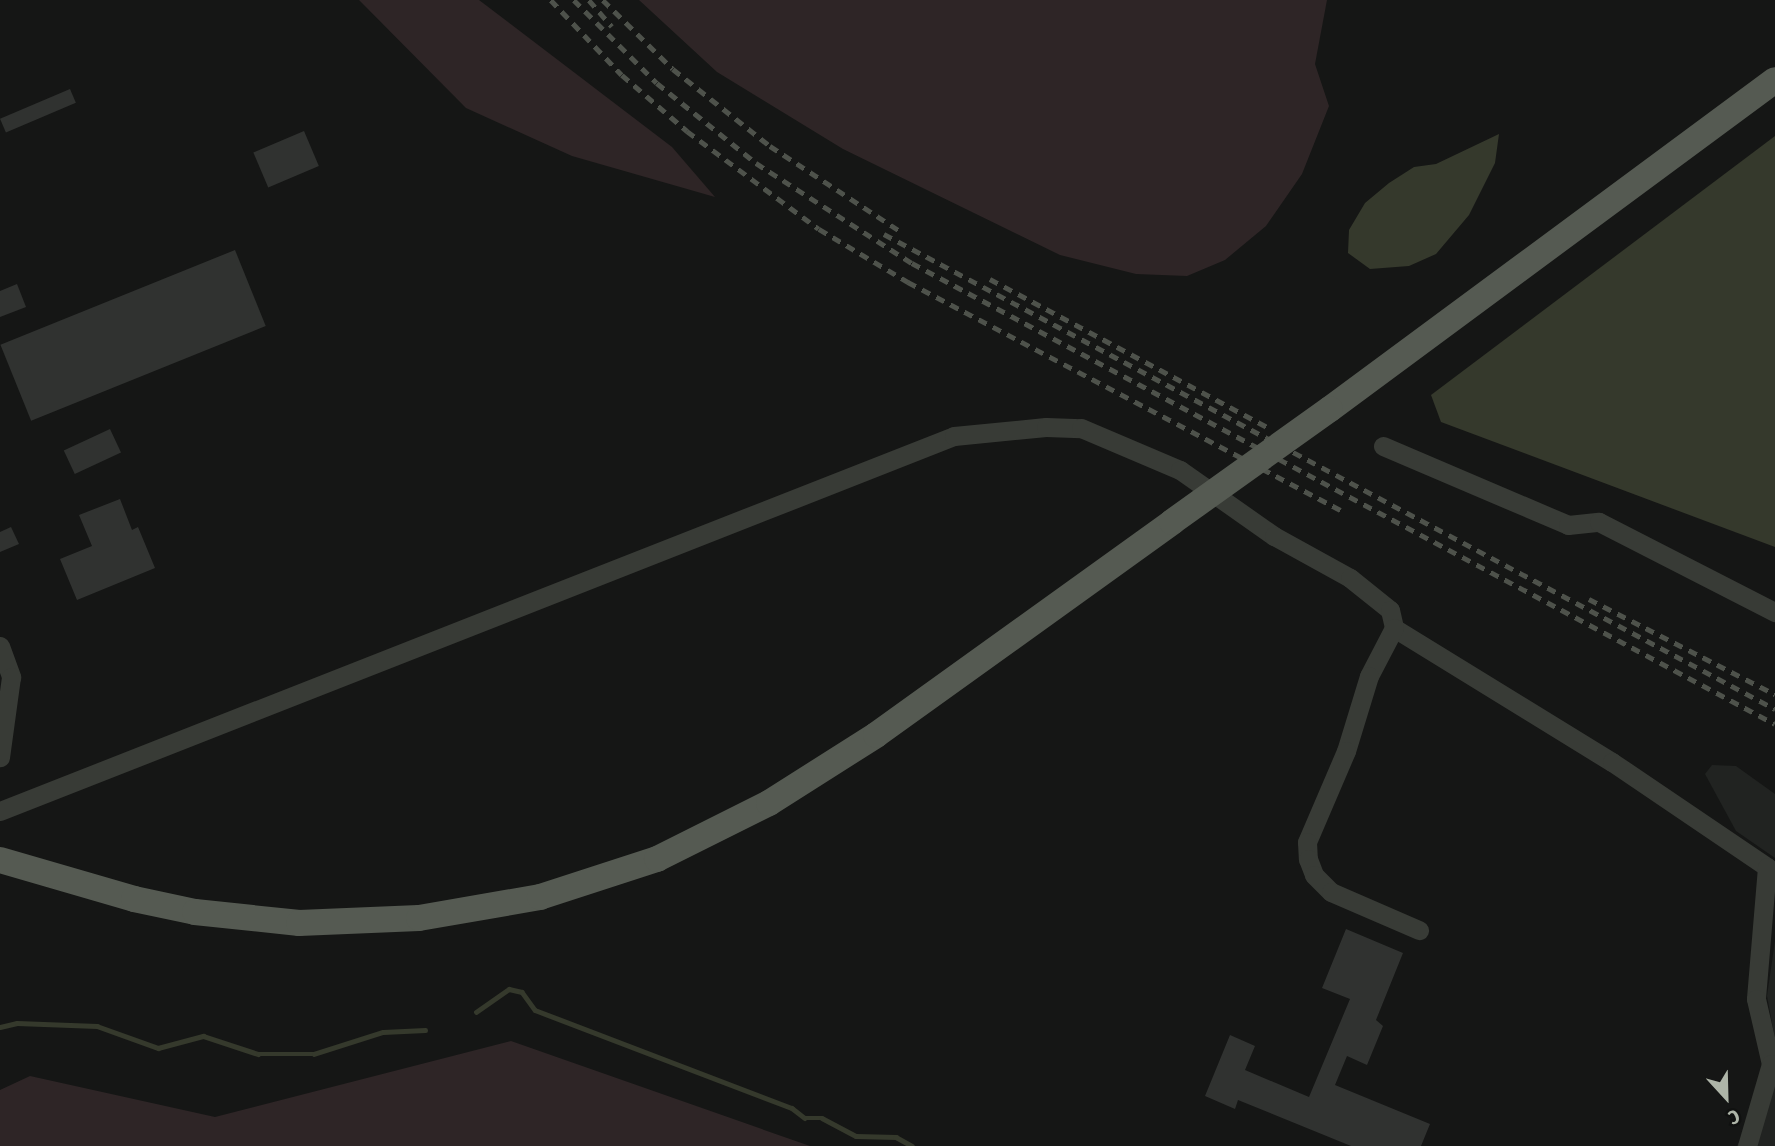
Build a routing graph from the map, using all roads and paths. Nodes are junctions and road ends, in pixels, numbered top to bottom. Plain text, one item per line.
1 (1775, 80) edge
2 (1382, 446) dead end
3 (1775, 612) edge
4 (1394, 628) junction
5 (0, 646) edge
6 (0, 757) edge
7 (0, 811) edge
8 (0, 860) edge
9 (1419, 930) dead end
10 (1747, 1146) edge

1 - 8 main road, bridge
2 - 3 street
4 - 7 street
4 - 9 street
4 - 10 street
5 - 6 street

